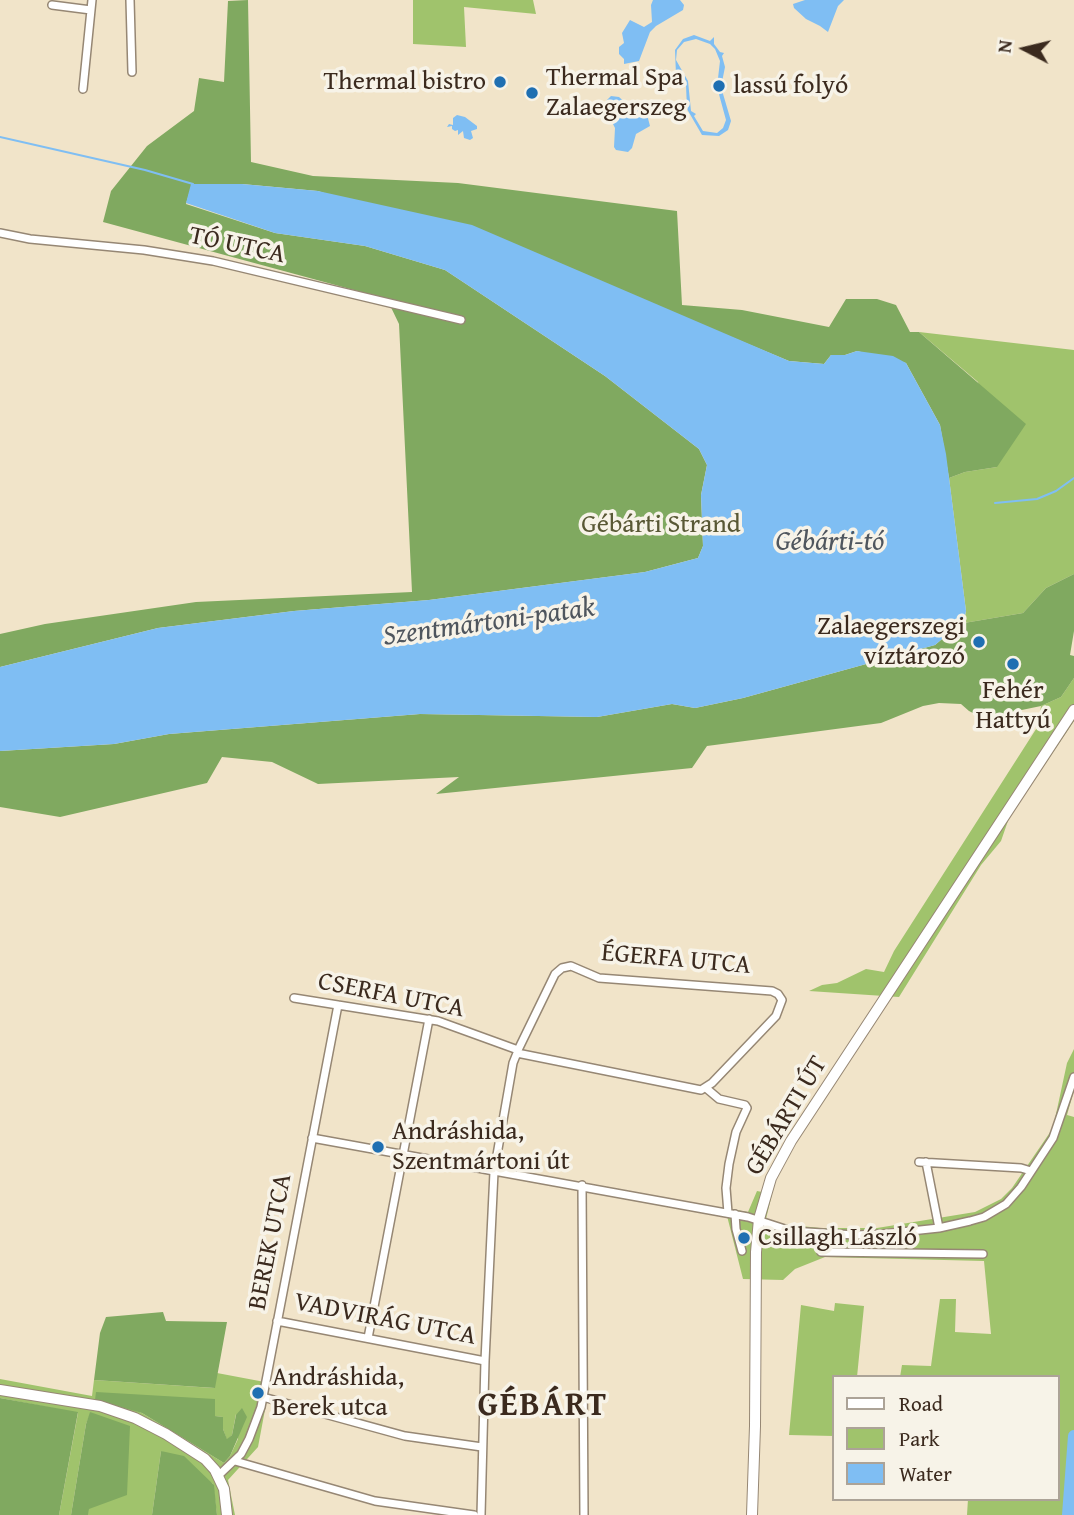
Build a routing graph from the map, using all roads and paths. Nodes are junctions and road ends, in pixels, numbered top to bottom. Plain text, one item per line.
1 (92, 0) edge
2 (130, 0) edge
3 (52, 5) dead end
4 (91, 10) junction
5 (132, 72) dead end
6 (82, 89) dead end
7 (0, 233) edge
8 (461, 320) dead end
9 (1074, 710) edge
10 (294, 998) dead end
11 (338, 1005) junction
12 (429, 1019) junction
13 (518, 1052) junction
14 (1074, 1077) edge
15 (706, 1088) junction
16 (312, 1138) junction
17 (403, 1155) junction
18 (1031, 1171) junction
19 (494, 1172) junction
20 (582, 1185) junction
21 (732, 1214) junction
22 (759, 1219) junction
23 (939, 1228) junction
24 (855, 1235) junction
25 (742, 1251) dead end
26 (821, 1252) dead end
27 (855, 1252) junction
28 (983, 1254) dead end
29 (277, 1321) junction
30 (368, 1338) junction
31 (485, 1362) junction
32 (0, 1390) edge
33 (263, 1397) junction
34 (482, 1447) junction
35 (235, 1461) junction
36 (219, 1475) junction
37 (227, 1515) edge
38 (474, 1515) edge
39 (481, 1515) edge
40 (584, 1515) edge
41 (752, 1515) edge

1 - 4 street
2 - 5 street
3 - 4 street
4 - 6 street
7 - 8 street, TÓ UTCA
9 - 22 main road, GÉBÁRTI ÚT
10 - 11 street, CSERFA UTCA
11 - 12 street, CSERFA UTCA
11 - 16 street, BEREK UTCA
12 - 13 street, CSERFA UTCA
12 - 17 street
13 - 15 street, CSERFA UTCA
13 - 15 street, ÉGERFA UTCA
13 - 19 street
14 - 18 street
15 - 21 street, CSERFA UTCA
16 - 17 street
16 - 29 street, BEREK UTCA
17 - 19 street
17 - 30 street
18 - 23 street
18 - 23 street
19 - 20 street
19 - 31 street
20 - 21 street
20 - 40 street
21 - 22 street
21 - 25 street
22 - 24 street
22 - 41 main road, GÉBÁRTI ÚT
23 - 24 street
24 - 27 street
26 - 27 street
27 - 28 street
29 - 30 street, VADVIRÁG UTCA
29 - 33 street, BEREK UTCA
30 - 31 street, VADVIRÁG UTCA
31 - 34 street
32 - 36 main road
33 - 34 street
33 - 35 street, BEREK UTCA
34 - 39 street
35 - 36 street, BEREK UTCA
35 - 38 street
36 - 37 main road

